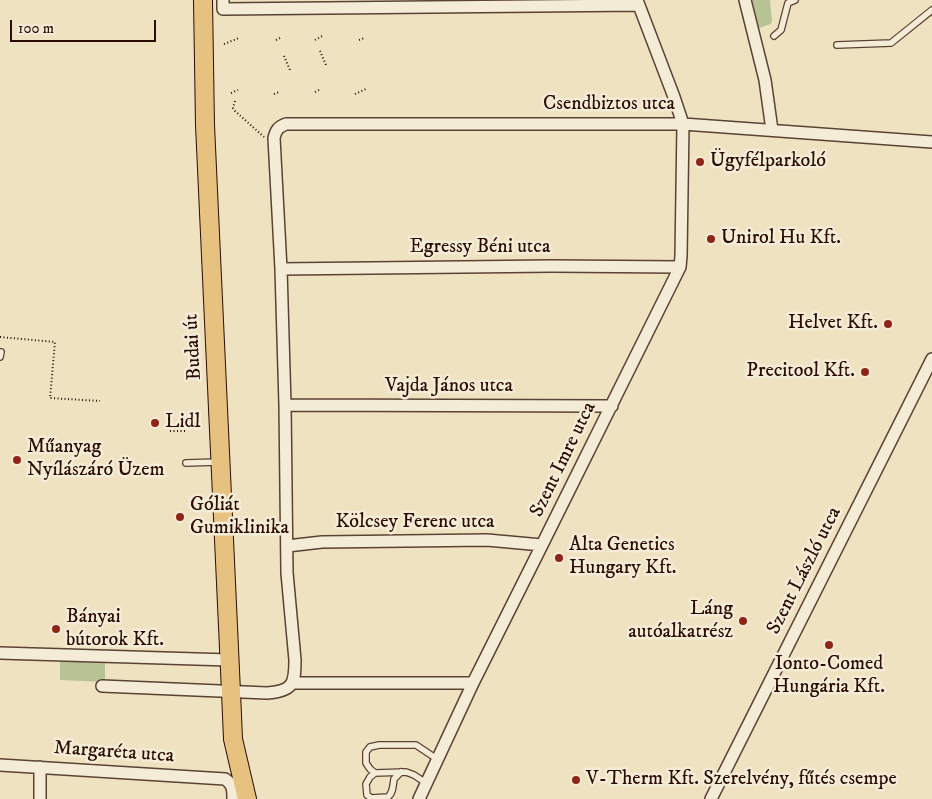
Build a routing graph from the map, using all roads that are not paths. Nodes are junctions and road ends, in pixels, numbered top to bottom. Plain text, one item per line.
1 (203, 0) edge
2 (745, 0) edge
3 (795, 0) edge
4 (638, 3) edge
5 (223, 4) edge
6 (932, 10) edge
7 (774, 36) dead end
8 (837, 45) dead end
9 (683, 124) junction
10 (772, 130) junction
11 (932, 142) edge
12 (680, 267) junction
13 (281, 268) junction
14 (932, 359) edge
15 (285, 404) junction
16 (612, 406) junction
17 (220, 462) junction
18 (186, 463) dead end
19 (542, 545) junction
20 (288, 546) junction
21 (0, 653) edge
22 (229, 660) junction
23 (473, 682) junction
24 (292, 683) junction
25 (102, 686) dead end
26 (231, 692) junction
27 (438, 759) junction
28 (0, 765) edge
29 (40, 767) junction
30 (401, 772) junction
31 (375, 773) junction
32 (243, 780) junction
33 (426, 783) junction
34 (40, 799) edge
35 (233, 799) edge
36 (247, 799) edge
37 (253, 799) edge
38 (419, 799) edge
39 (711, 799) edge

1 - 17 main road, Budai út
2 - 10 street
3 - 7 lane
4 - 5 street
4 - 9 street, Szent Imre utca
6 - 8 lane
9 - 10 street, Csendbiztos utca
9 - 12 street, Szent Imre utca
9 - 13 street, Csendbiztos utca
10 - 11 street, Csendbiztos utca
12 - 13 street, Egressy Béni utca
12 - 16 street, Szent Imre utca
13 - 15 street
14 - 39 street, Szent László utca
15 - 16 street, Vajda János utca
15 - 20 street
16 - 19 street, Szent Imre utca
17 - 18 lane
17 - 22 main road, Budai út
19 - 20 street, Kölcsey Ferenc utca
19 - 23 street, Szent Imre utca
20 - 24 street
21 - 22 street
22 - 26 main road, Budai út
23 - 24 street
23 - 27 street, Szent Imre utca
24 - 26 street
25 - 26 street
26 - 32 main road, Budai út
27 - 31 lane
27 - 33 street, Szent Imre utca
28 - 29 street, Margaréta utca
29 - 34 street
29 - 35 street, Margaréta utca
30 - 31 lane
30 - 31 lane
30 - 33 lane
32 - 36 main road
32 - 37 main road
33 - 38 street, Szent Imre utca

